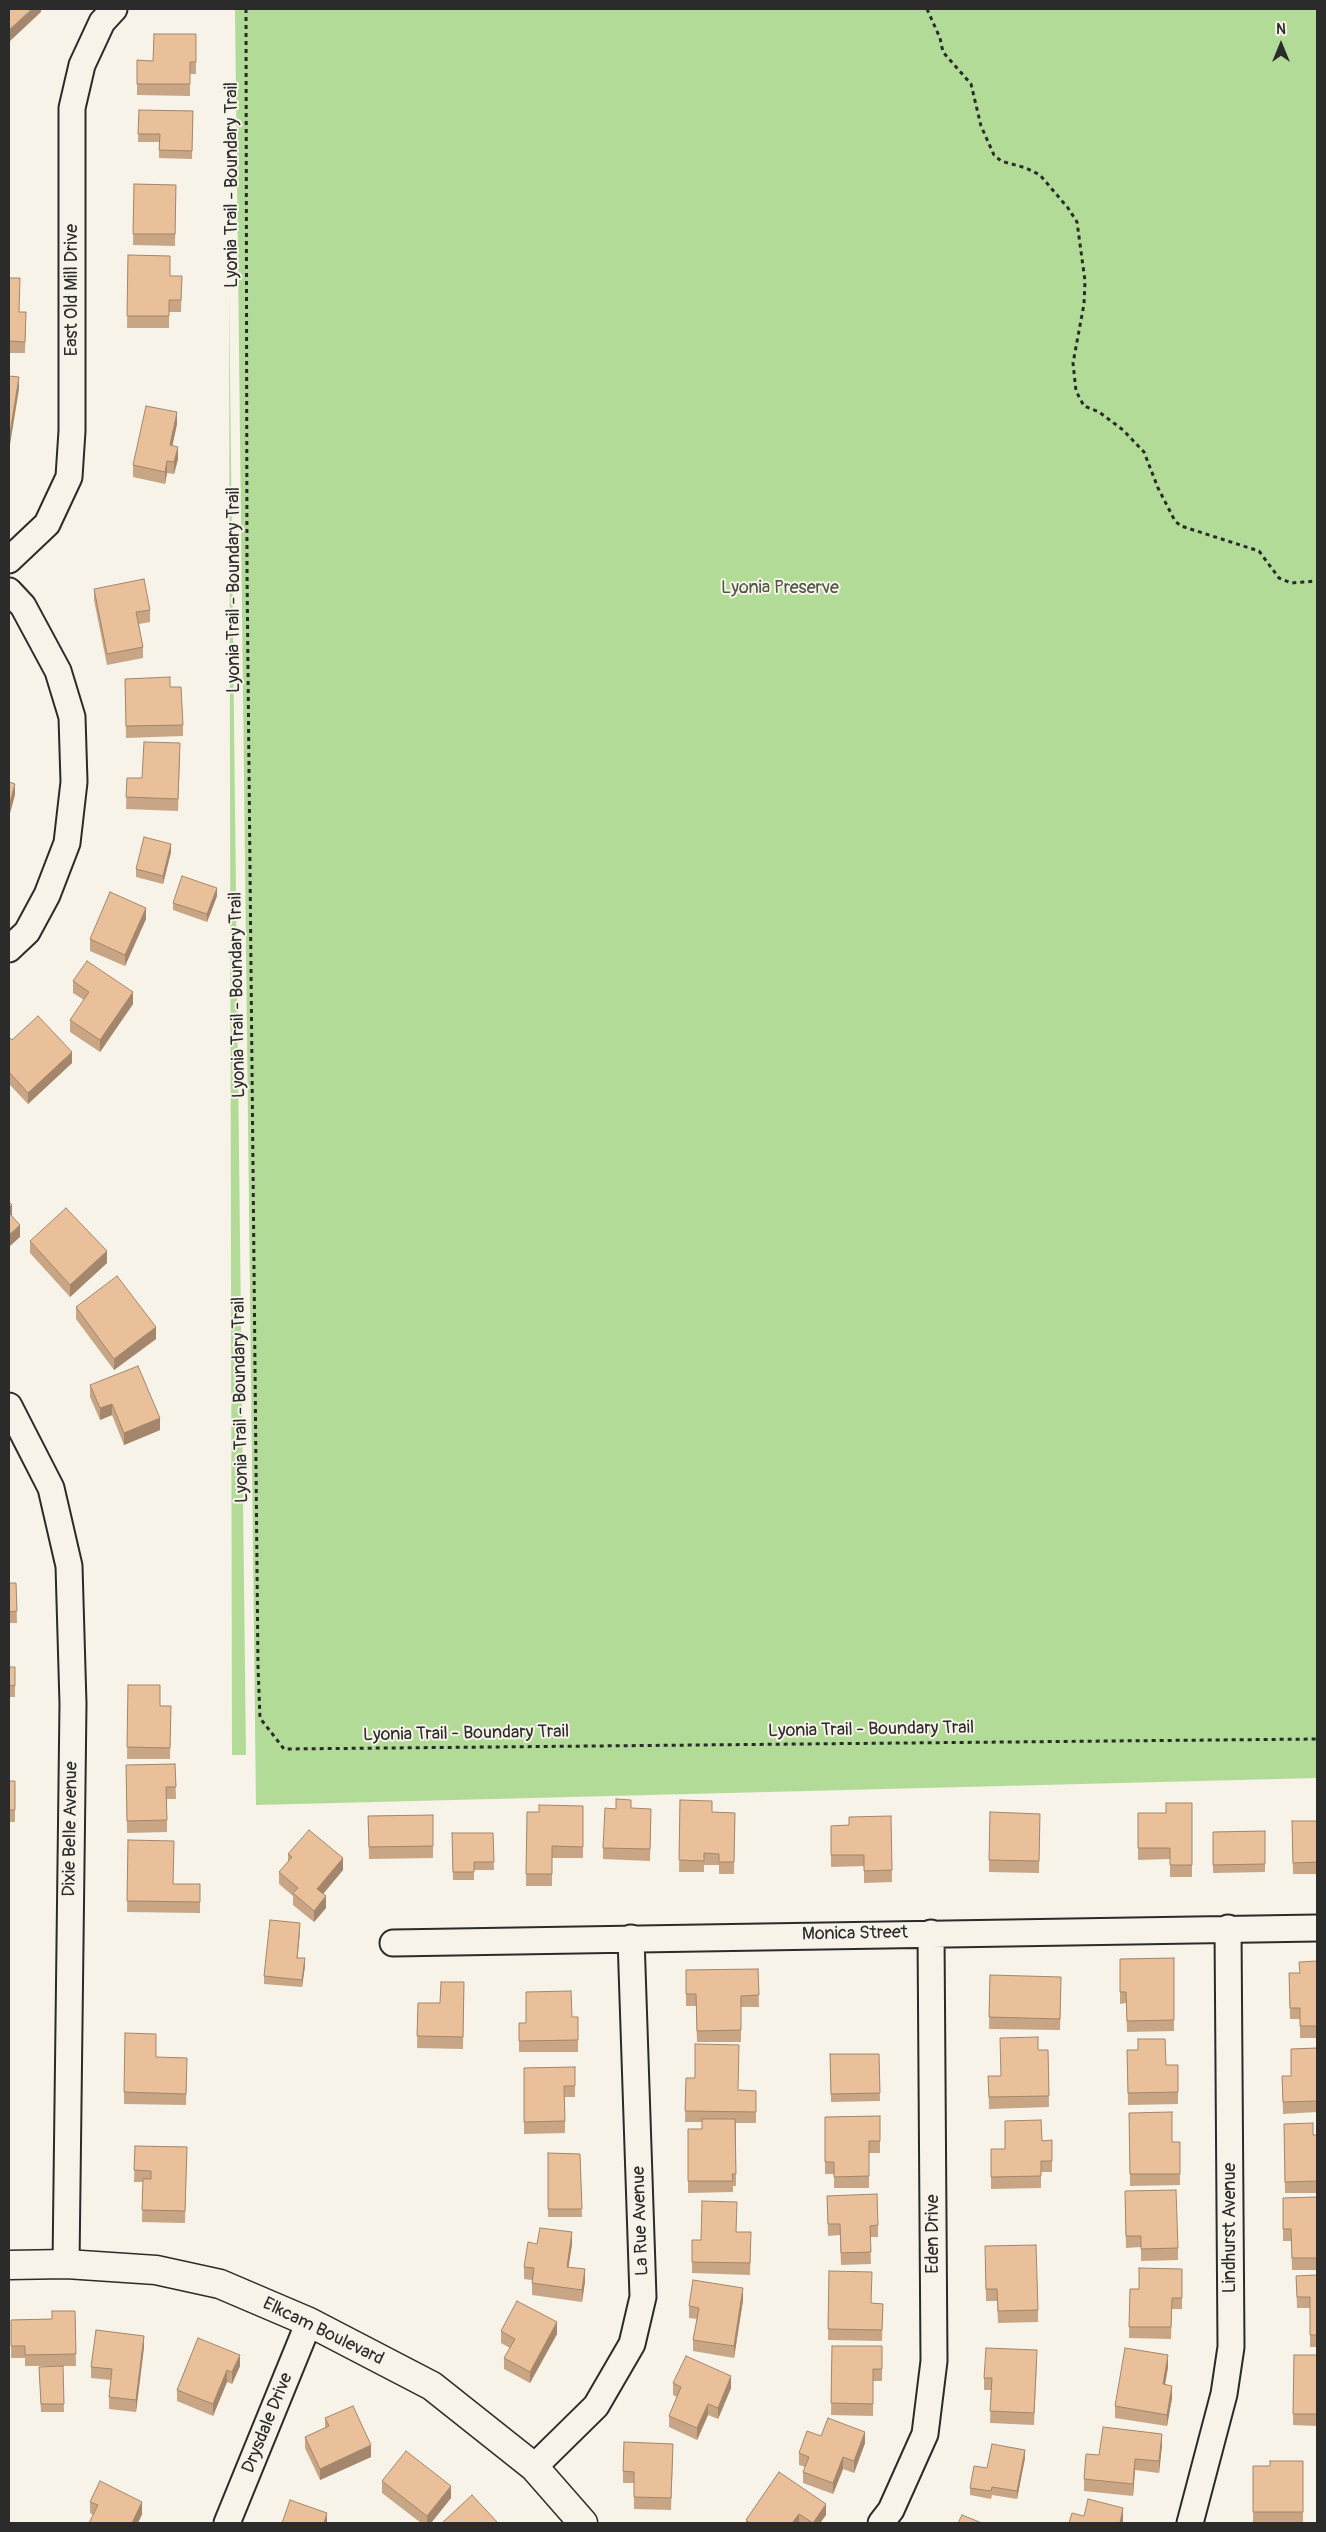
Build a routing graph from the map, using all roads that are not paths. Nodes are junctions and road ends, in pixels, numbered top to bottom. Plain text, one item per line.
1 (114, 9) edge
2 (9, 560) edge
3 (9, 591) edge
4 (9, 949) edge
5 (9, 1406) edge
6 (1228, 1928) junction
7 (1317, 1928) edge
8 (931, 1933) junction
9 (631, 1938) junction
10 (393, 1943) dead end
11 (66, 2264) junction
12 (9, 2265) edge
13 (308, 2322) junction
14 (534, 2467) junction
15 (226, 2523) edge
16 (583, 2523) edge
17 (881, 2523) edge
18 (1190, 2523) edge

1 - 2 street, East Old Mill Drive
3 - 4 street
5 - 11 street, Dixie Belle Avenue
6 - 7 street, Monica Street
6 - 8 street, Monica Street
6 - 18 street, Lindhurst Avenue
8 - 9 street, Monica Street
8 - 17 street, Eden Drive
9 - 10 street, Monica Street
9 - 14 street, La Rue Avenue
11 - 12 street, Elkcam Boulevard
11 - 13 street, Elkcam Boulevard
13 - 14 street, Elkcam Boulevard
13 - 15 street, Drysdale Drive
14 - 16 street, Elkcam Boulevard

